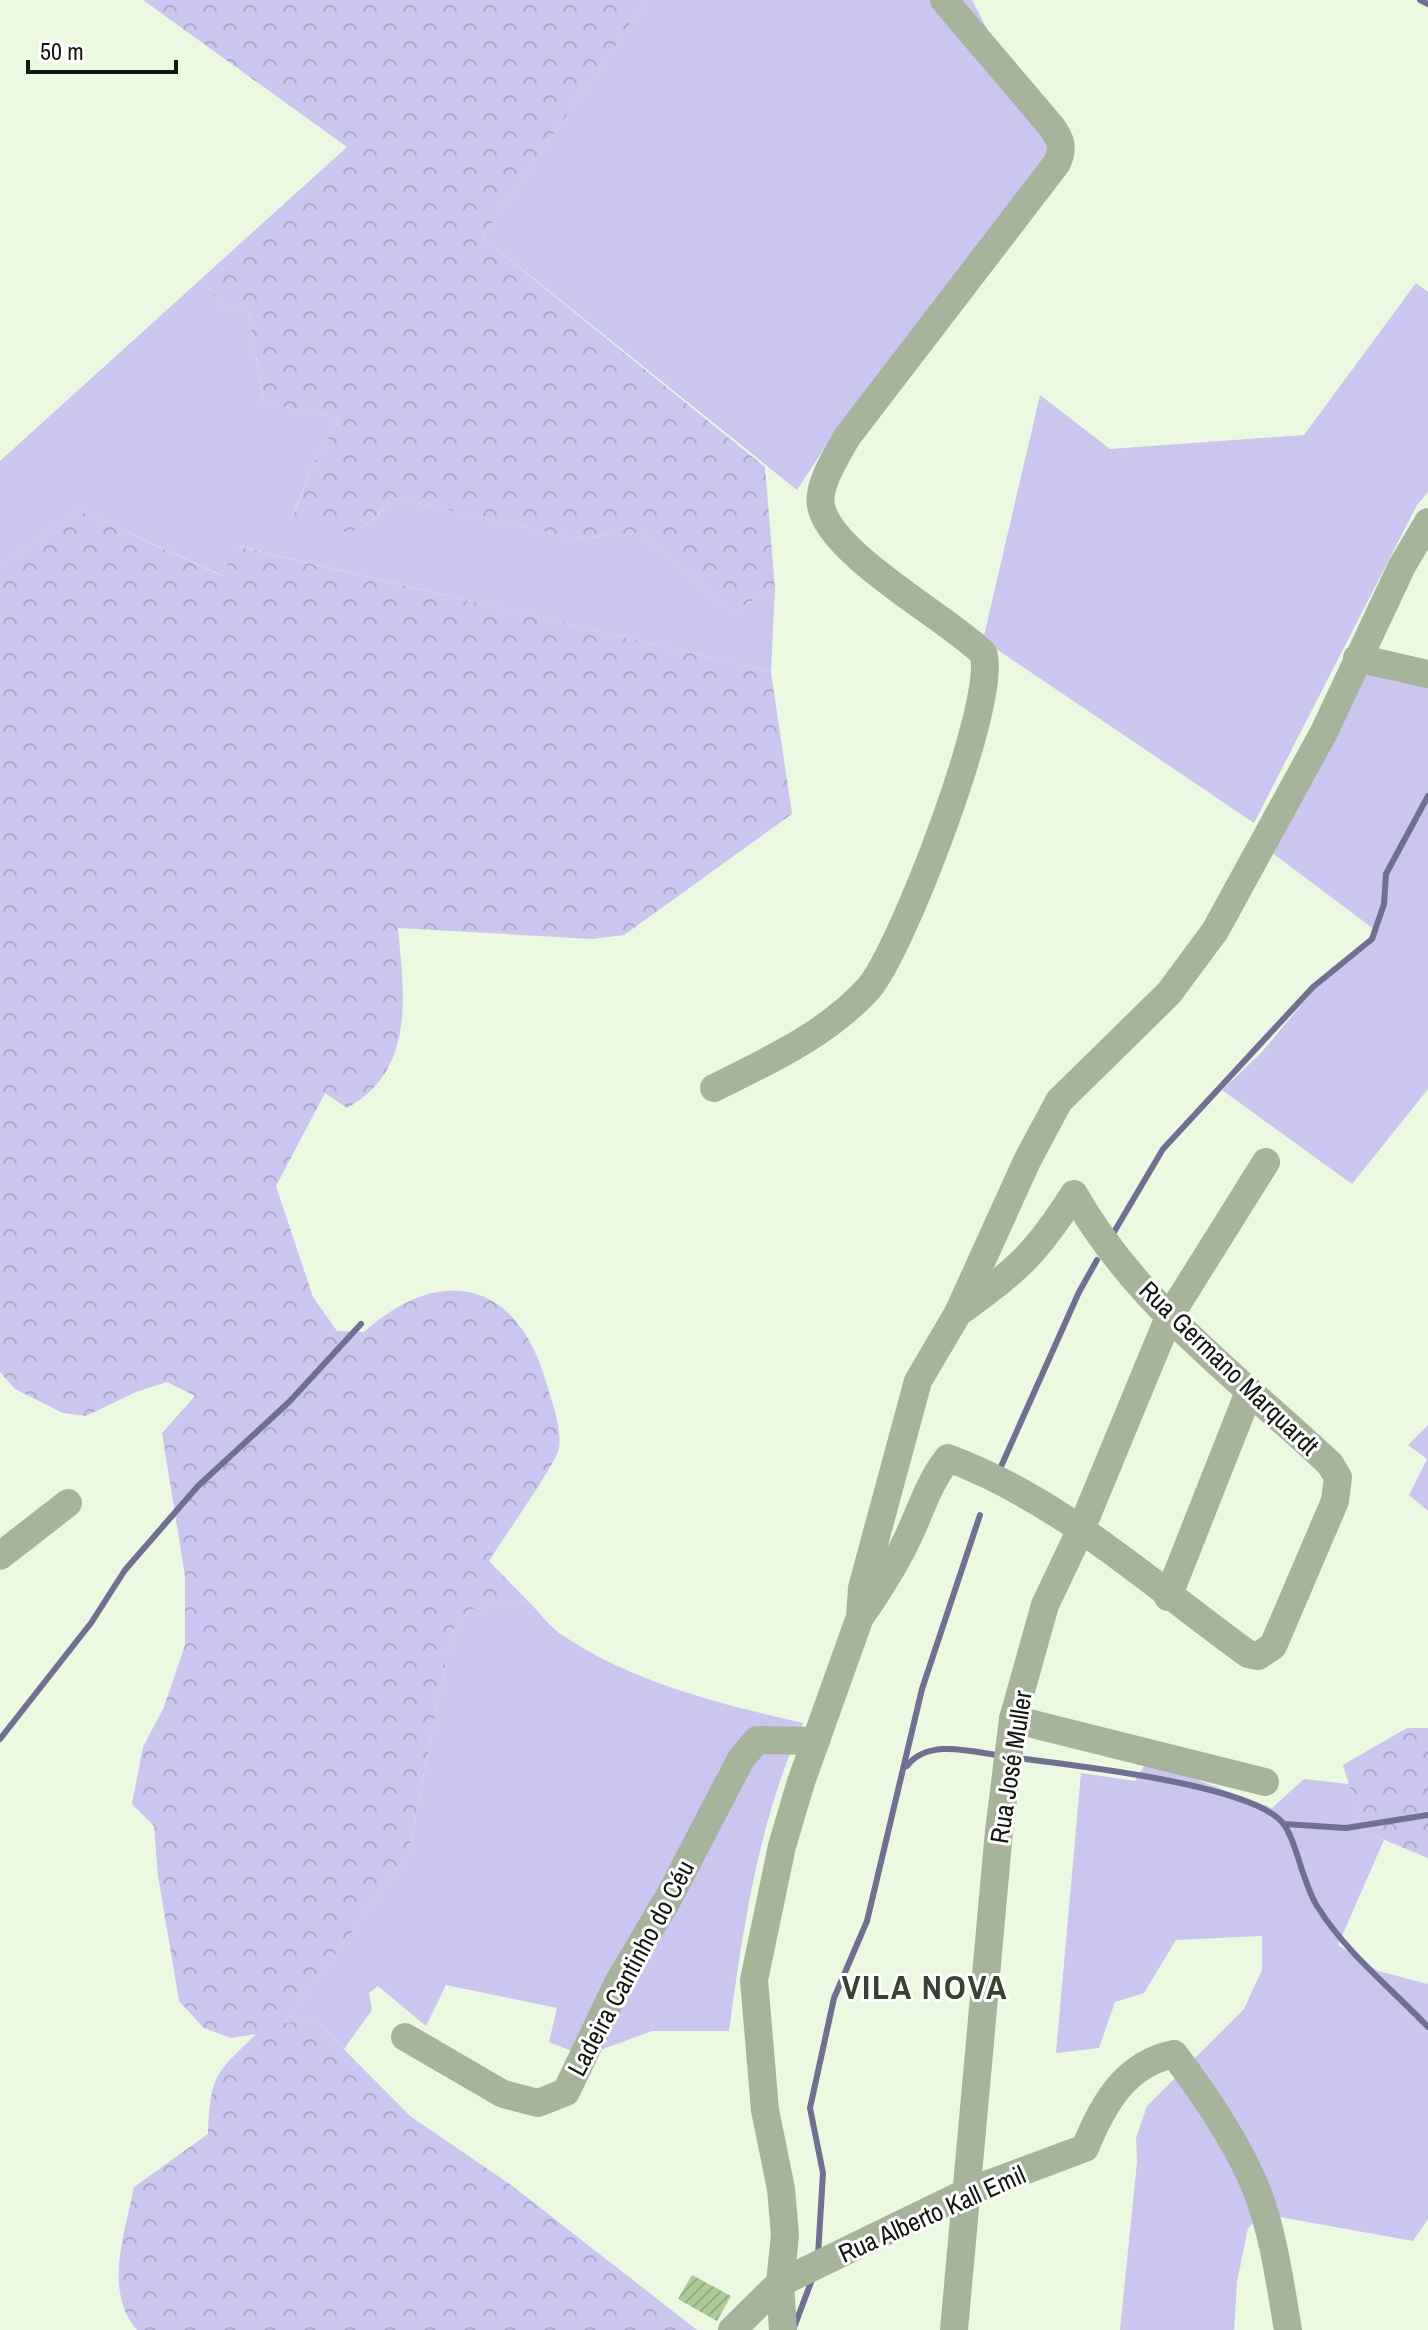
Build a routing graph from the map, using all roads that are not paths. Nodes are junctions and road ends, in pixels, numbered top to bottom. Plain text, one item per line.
1 (944, 0) edge
2 (1428, 522) edge
3 (1357, 658) junction
4 (1428, 674) edge
5 (714, 1088) dead end
6 (1266, 1162) dead end
7 (958, 1313) junction
8 (1169, 1317) junction
9 (1249, 1392) junction
10 (68, 1503) dead end
11 (1082, 1527) junction
12 (0, 1556) edge
13 (1168, 1597) junction
14 (860, 1617) junction
15 (1013, 1719) junction
16 (816, 1741) junction
17 (1265, 1782) dead end
18 (405, 2037) dead end
19 (967, 2192) junction
20 (780, 2283) junction
21 (732, 2330) edge
22 (783, 2330) edge
23 (954, 2330) edge
24 (1288, 2330) edge

1 - 5 street
2 - 3 street
3 - 4 street
3 - 7 street
6 - 8 street, Rua José Muller
7 - 8 street, Rua Germano Marquardt
7 - 14 street
8 - 9 street, Rua Germano Marquardt
8 - 11 street, Rua José Muller
9 - 13 street
9 - 13 street, Rua Germano Marquardt
10 - 12 street
11 - 13 street
11 - 14 street
11 - 15 street, Rua José Muller
14 - 16 street
15 - 17 street
15 - 19 street, Rua José Muller
16 - 18 street, Ladeira Cantinho do Céu
16 - 20 street
19 - 20 street, Rua Alberto Kall Emil
19 - 23 street, Rua José Muller
19 - 24 street, Rua Alberto Kall Emil
20 - 21 street, Rua Alberto Kall Emil
20 - 22 street

